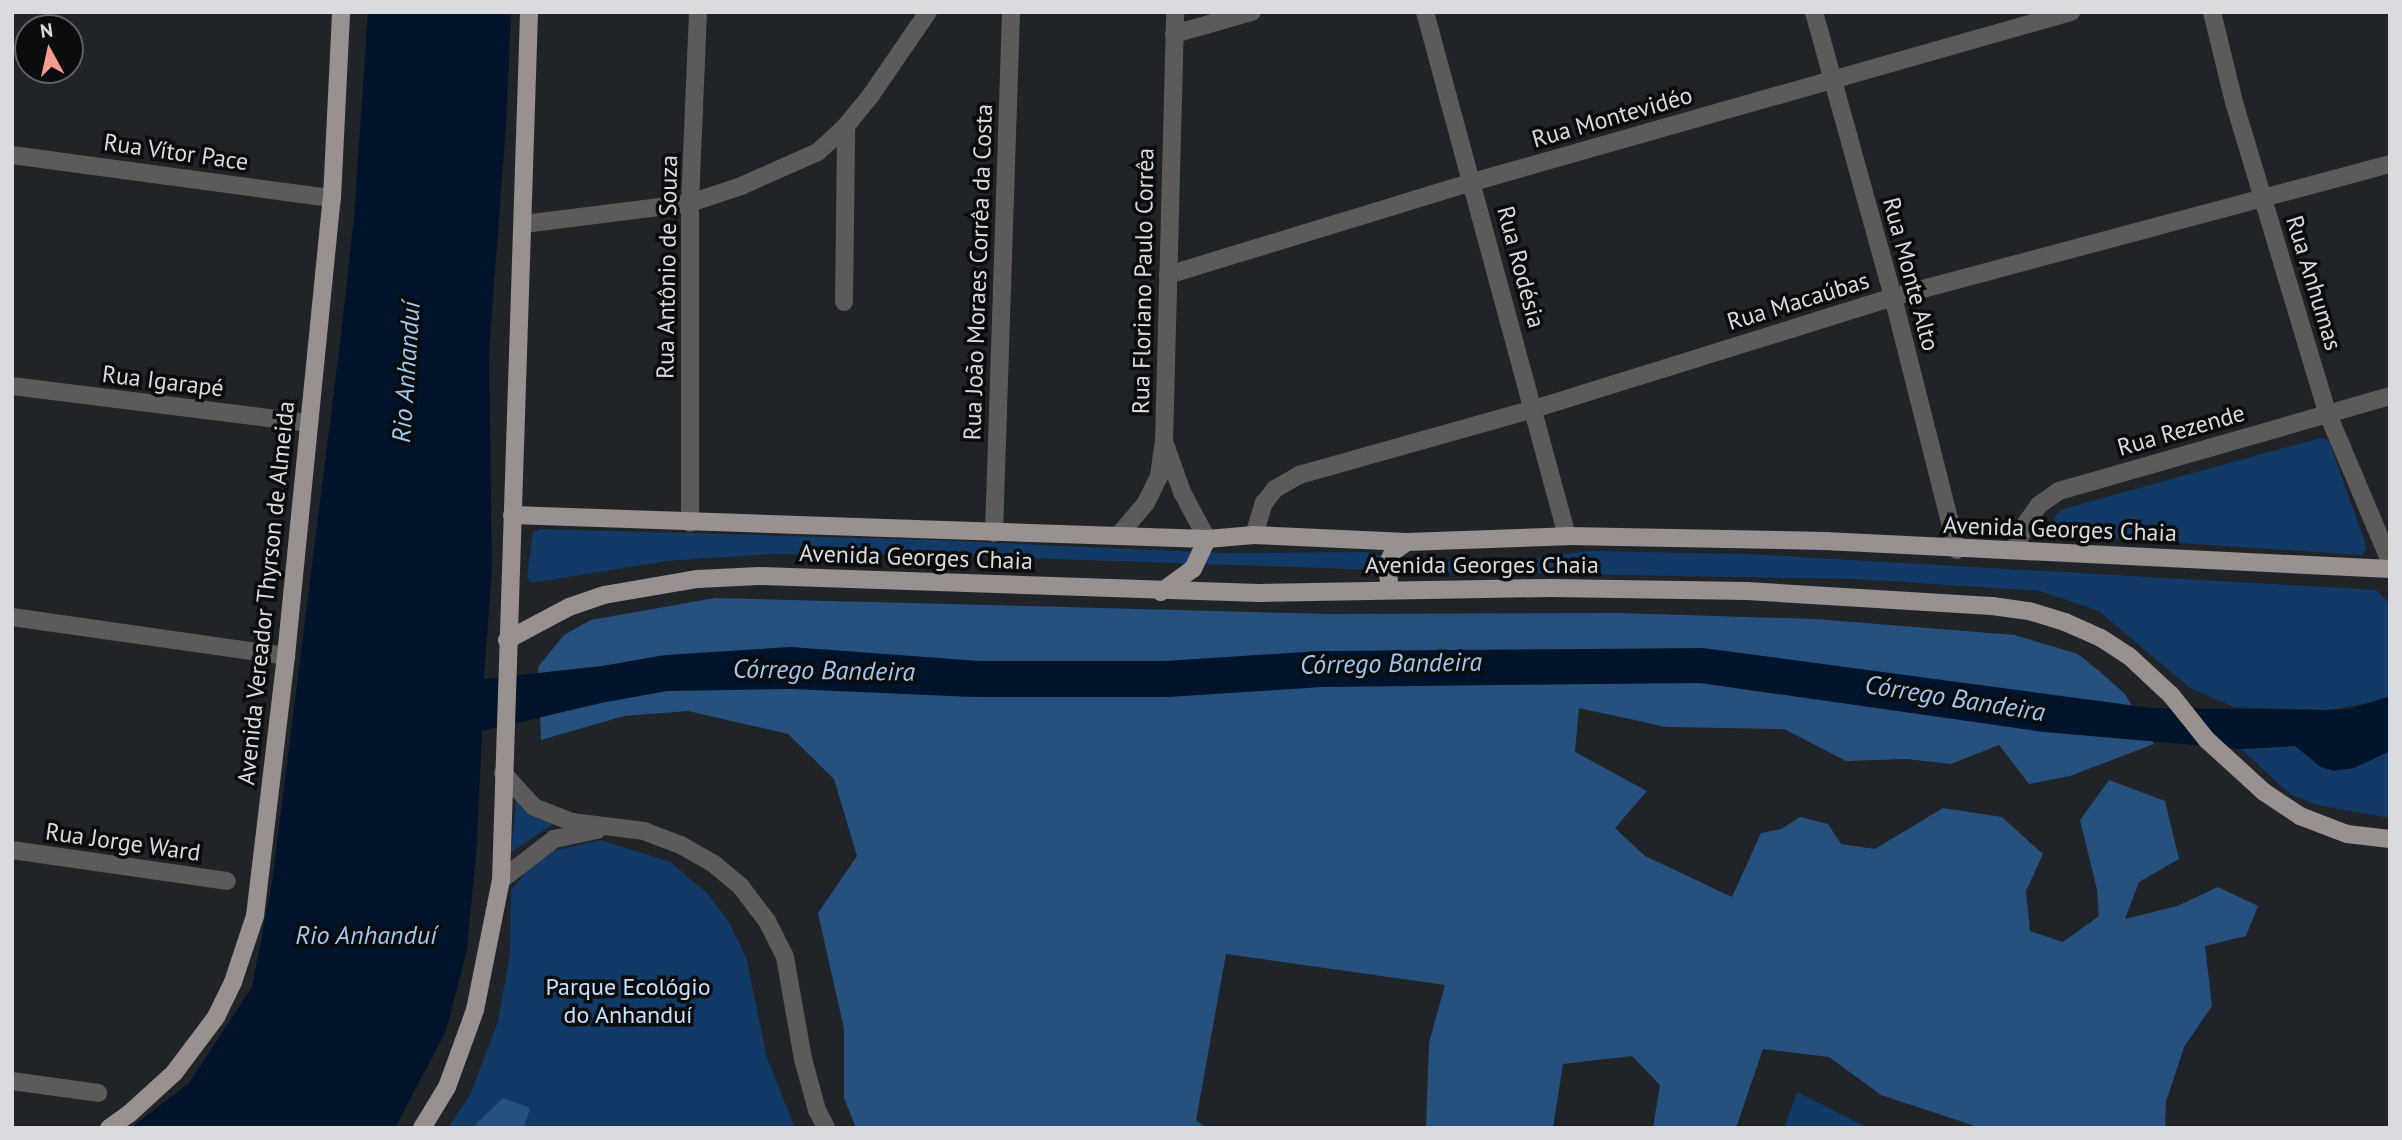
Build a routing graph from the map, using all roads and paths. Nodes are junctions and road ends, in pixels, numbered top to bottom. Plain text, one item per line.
1 (341, 12) edge
2 (528, 12) edge
3 (698, 12) edge
4 (928, 12) edge
5 (1011, 12) edge
6 (1175, 12) edge
7 (1252, 12) edge
8 (1425, 12) edge
9 (1814, 12) edge
10 (2071, 12) edge
11 (2212, 12) edge
12 (1174, 34) junction
13 (1834, 80) junction
14 (846, 126) junction
15 (12, 155) edge
16 (2390, 163) edge
17 (1473, 181) junction
18 (2263, 196) junction
19 (332, 198) junction
20 (690, 203) junction
21 (524, 224) junction
22 (1168, 275) junction
23 (1893, 297) junction
24 (844, 302) dead end
25 (12, 386) edge
26 (2390, 396) edge
27 (1534, 409) junction
28 (2327, 412) junction
29 (309, 424) junction
30 (1164, 441) junction
31 (512, 515) junction
32 (690, 523) junction
33 (994, 533) junction
34 (1254, 535) junction
35 (1118, 536) junction
36 (1567, 536) junction
37 (1207, 539) junction
38 (1407, 542) junction
39 (1957, 550) junction
40 (2014, 550) junction
41 (2390, 561) edge
42 (2390, 569) edge
43 (1390, 590) junction
44 (1161, 592) junction
45 (12, 617) edge
46 (507, 640) junction
47 (286, 656) junction
48 (503, 773) junction
49 (611, 827) junction
50 (2390, 839) edge
51 (12, 850) edge
52 (501, 880) junction
53 (227, 881) dead end
54 (12, 1081) edge
55 (98, 1093) dead end
56 (109, 1128) edge
57 (422, 1128) edge
58 (826, 1128) edge

1 - 19 main road, Avenida Vereador Thyrson de Almeida
2 - 21 main road
3 - 20 street, Rua Antônio de Souza
4 - 14 street
5 - 33 street, Rua João Moraes Corrêa da Costa
6 - 12 street, Rua Floriano Paulo Corrêa
7 - 12 street
8 - 17 street, Rua Rodésia
9 - 13 street, Rua Monte Alto
10 - 13 street, Rua Montevidéo
11 - 18 street, Rua Anhumas
12 - 22 street, Rua Floriano Paulo Corrêa
13 - 17 street, Rua Montevidéo
13 - 23 street, Rua Monte Alto
14 - 20 street
14 - 24 street
15 - 19 street, Rua Vítor Pace
16 - 18 street, Rua Macaúbas
17 - 22 street, Rua Montevidéo
17 - 27 street, Rua Rodésia
18 - 23 street, Rua Macaúbas
18 - 28 street, Rua Anhumas
19 - 29 main road, Avenida Vereador Thyrson de Almeida
20 - 21 street
20 - 32 street, Rua Antônio de Souza
21 - 31 main road
22 - 30 street, Rua Floriano Paulo Corrêa
23 - 27 street, Rua Macaúbas
23 - 39 street, Rua Monte Alto
25 - 29 street, Rua Igarapé
26 - 28 street, Rua Rezende
27 - 34 street, Rua Macaúbas
27 - 36 street, Rua Rodésia
28 - 40 street, Rua Rezende
28 - 41 street, Rua Anhumas
29 - 47 main road, Avenida Vereador Thyrson de Almeida
30 - 35 street, Rua Floriano Paulo Corrêa
30 - 37 street
31 - 32 main road, Avenida Georges Chaia
31 - 46 main road
32 - 33 main road, Avenida Georges Chaia
33 - 35 main road, Avenida Georges Chaia
34 - 37 main road, Avenida Georges Chaia
34 - 38 main road, Avenida Georges Chaia
35 - 37 main road, Avenida Georges Chaia
36 - 38 main road, Avenida Georges Chaia
36 - 39 main road, Avenida Georges Chaia
37 - 44 main road
38 - 43 main road
39 - 40 main road, Avenida Georges Chaia
40 - 42 main road, Avenida Georges Chaia
43 - 44 main road, Avenida Georges Chaia
43 - 50 main road, Avenida Georges Chaia
44 - 46 main road, Avenida Georges Chaia
45 - 47 street
46 - 48 main road
47 - 56 main road, Avenida Vereador Thyrson de Almeida
48 - 49 street
48 - 52 main road
49 - 52 street
49 - 58 street
51 - 53 street, Rua Jorge Ward
52 - 57 main road
54 - 55 street

